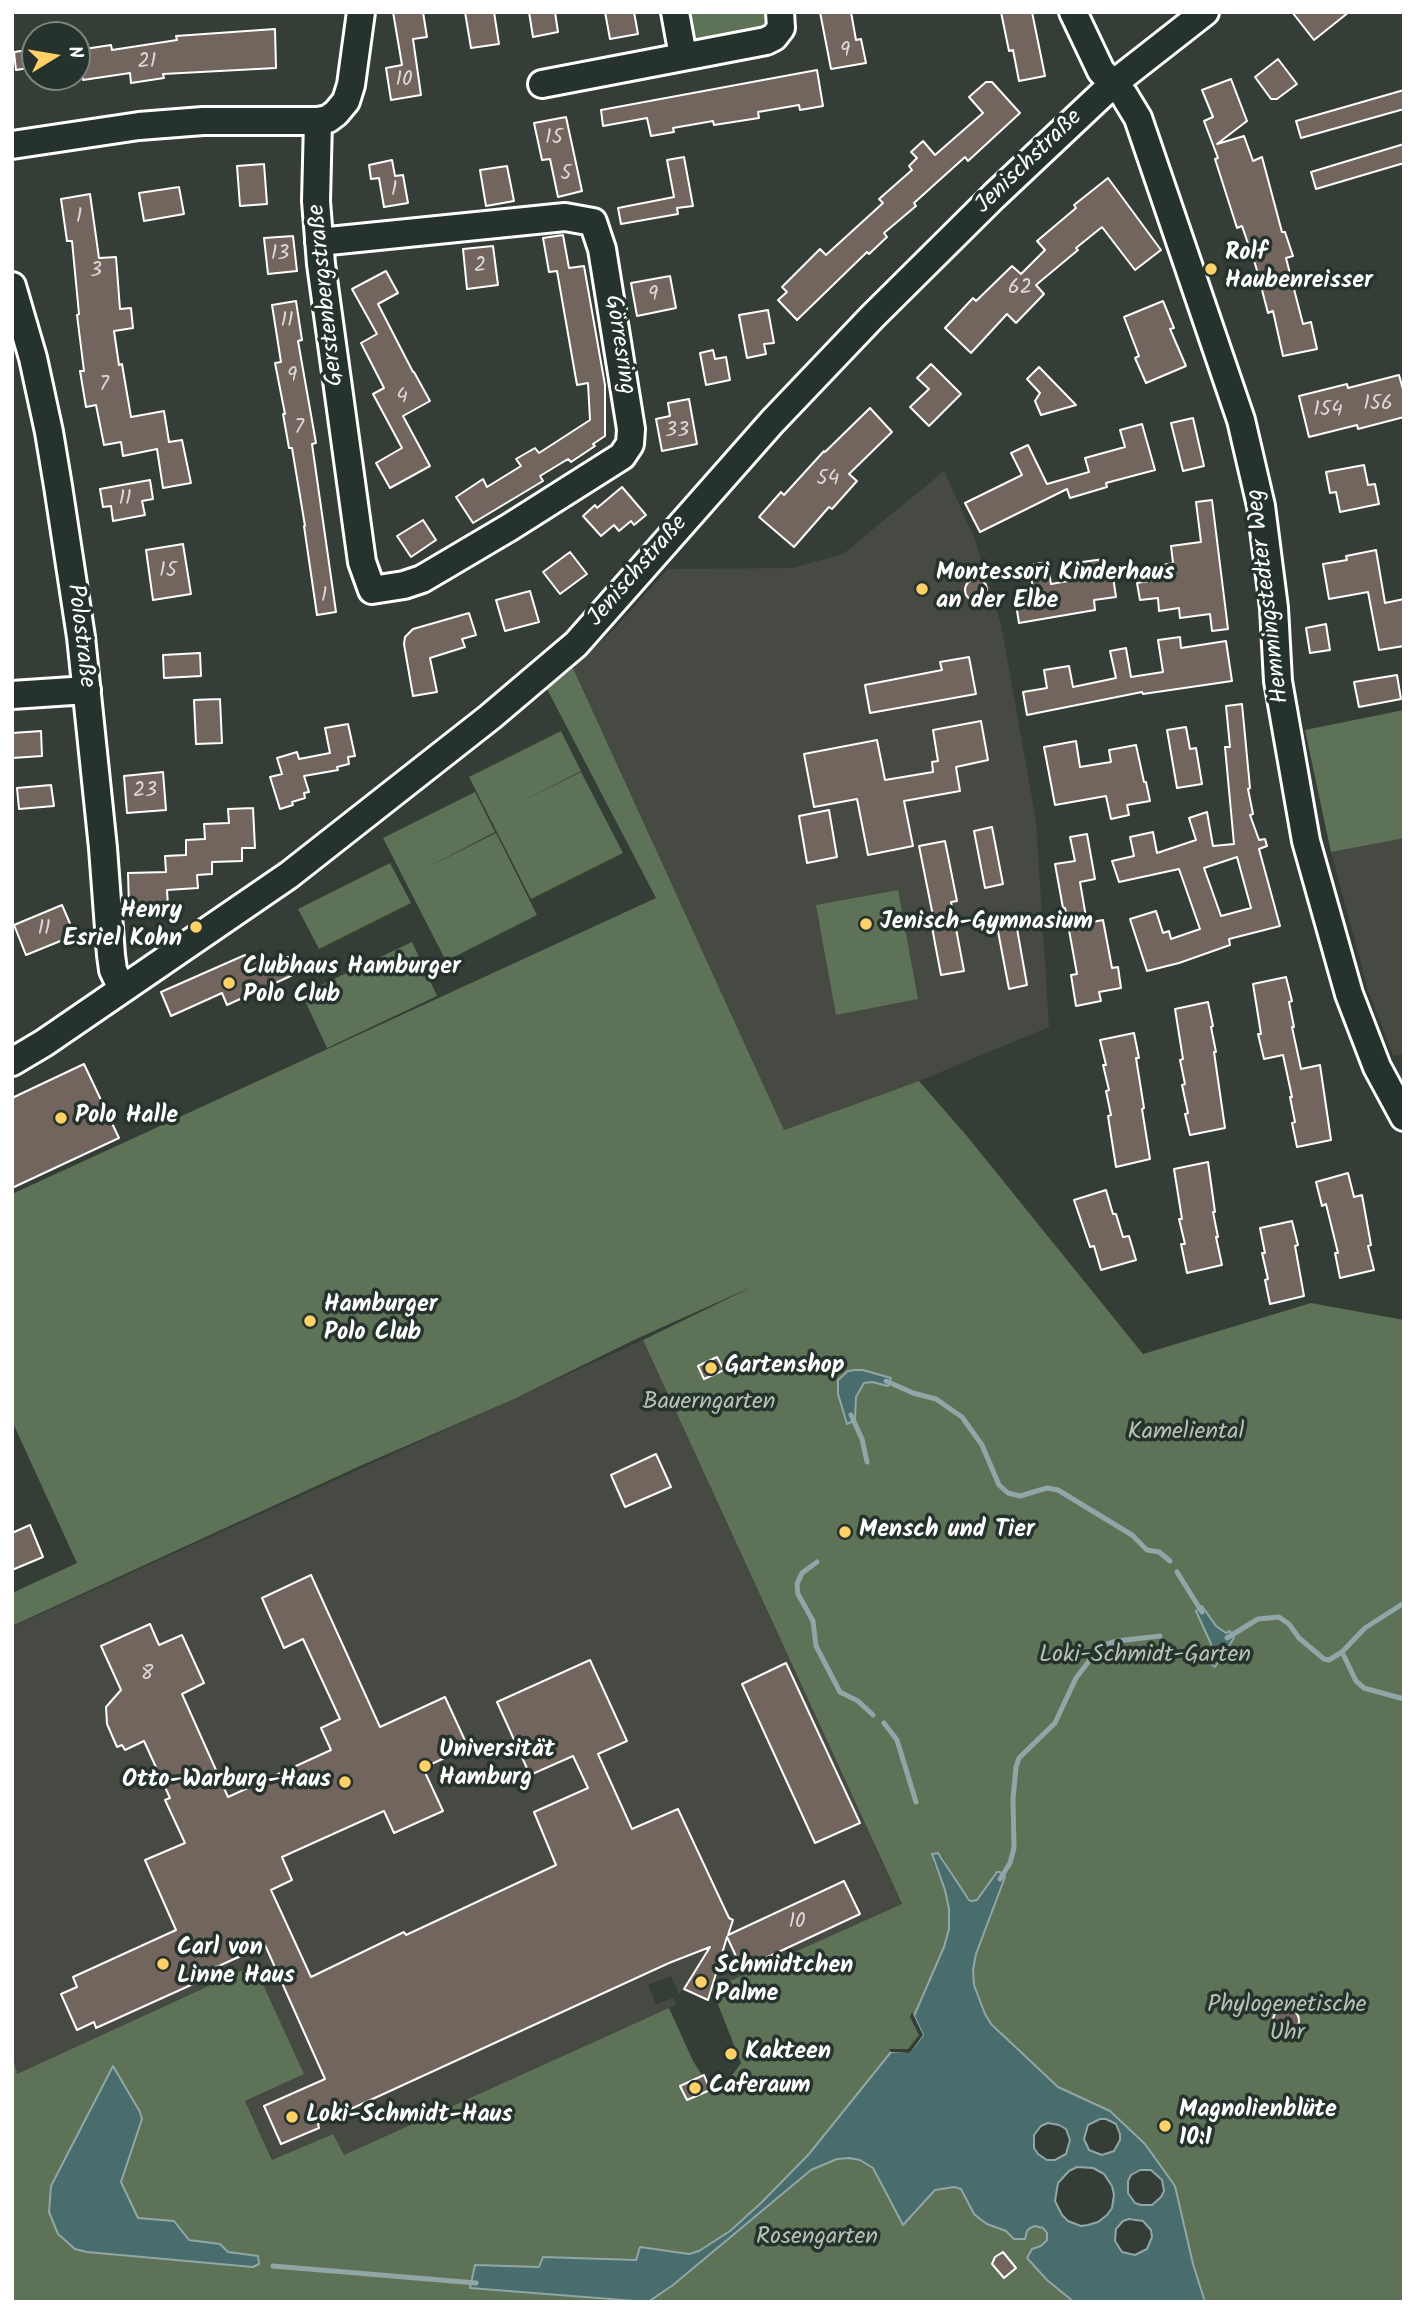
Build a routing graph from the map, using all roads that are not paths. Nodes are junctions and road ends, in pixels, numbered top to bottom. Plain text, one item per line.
1 (361, 12) edge
2 (675, 12) edge
3 (780, 12) edge
4 (1073, 12) edge
5 (1205, 12) edge
6 (683, 56) junction
7 (542, 84) dead end
8 (1113, 84) junction
9 (318, 121) junction
10 (12, 145) edge
11 (319, 242) junction
12 (12, 286) edge
13 (372, 590) joint
14 (86, 690) junction
15 (12, 695) edge
16 (122, 989) junction
17 (12, 1062) edge
18 (1404, 1116) edge

1 - 9 street
2 - 6 street
3 - 6 street
4 - 8 street, Hemmingstedter Weg
5 - 8 street, Jenischstraße
6 - 7 street
8 - 16 street, Jenischstraße
8 - 18 street, Hemmingstedter Weg
9 - 10 street
9 - 11 street, Gerstenbergstraße
11 - 13 street, Gerstenbergstraße
11 - 13 street, Görresring
12 - 14 street, Polostraße
14 - 15 street
14 - 16 street, Polostraße
16 - 17 street, Jenischstraße

